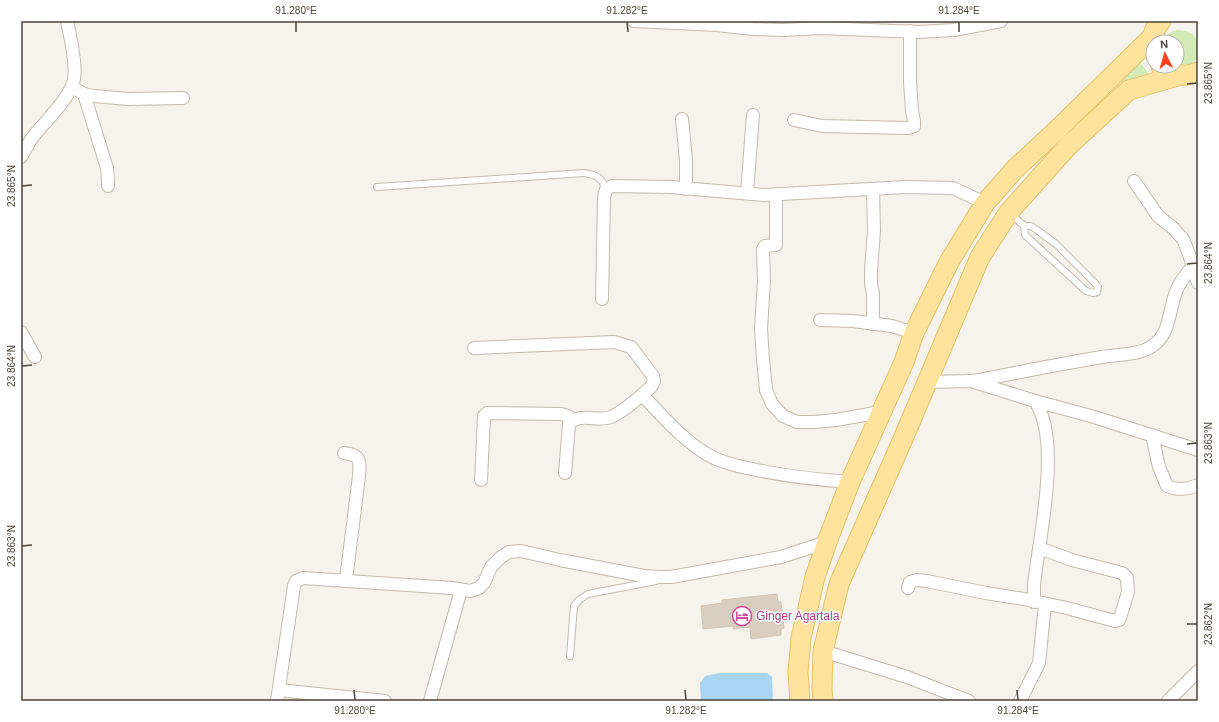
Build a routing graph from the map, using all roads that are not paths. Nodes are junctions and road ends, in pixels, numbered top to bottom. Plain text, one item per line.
1 (67, 21) edge
2 (634, 21) edge
3 (1001, 21) edge
4 (821, 24) edge
5 (953, 26) edge
6 (904, 28) edge
7 (1145, 46) edge
8 (1190, 73) edge
9 (72, 87) junction
10 (84, 94) junction
11 (183, 98) dead end
12 (753, 115) dead end
13 (682, 119) dead end
14 (794, 120) dead end
15 (21, 157) edge
16 (1134, 181) dead end
17 (108, 186) dead end
18 (377, 187) dead end
19 (606, 189) junction
20 (686, 189) junction
21 (873, 189) junction
22 (747, 194) junction
23 (776, 194) junction
24 (985, 203) junction
25 (1009, 212) junction
26 (1024, 226) junction
27 (1193, 266) junction
28 (1198, 283) edge
29 (602, 299) dead end
30 (820, 320) dead end
31 (872, 324) junction
32 (21, 332) edge
33 (914, 333) junction
34 (474, 348) dead end
35 (35, 357) dead end
36 (971, 381) junction
37 (926, 382) junction
38 (642, 395) junction
39 (1035, 401) junction
40 (881, 412) junction
41 (572, 420) junction
42 (1152, 435) junction
43 (1198, 450) edge
44 (344, 453) dead end
45 (565, 473) dead end
46 (481, 480) dead end
47 (850, 482) junction
48 (1198, 485) edge
49 (827, 542) junction
50 (1039, 548) junction
51 (671, 577) junction
52 (346, 580) junction
53 (908, 588) dead end
54 (461, 590) junction
55 (1040, 603) junction
56 (823, 651) junction
57 (570, 656) dead end
58 (1198, 671) edge
59 (278, 695) edge
60 (385, 701) edge
61 (430, 701) edge
62 (800, 701) edge
63 (823, 701) edge
64 (969, 701) edge
65 (1020, 701) edge
66 (1168, 701) edge

1 - 9 street
2 - 4 street
3 - 5 street
4 - 6 street
5 - 6 street
6 - 14 street
7 - 24 main road
8 - 25 main road
9 - 10 street
9 - 15 street
10 - 11 street
10 - 17 street
12 - 22 street
13 - 20 street
16 - 27 street
18 - 19 lane
19 - 20 street
19 - 29 street
20 - 22 street
21 - 23 street
21 - 24 street
21 - 31 street
22 - 23 street
23 - 40 street
24 - 33 main road
25 - 26 lane
25 - 37 main road
26 - 26 lane
27 - 28 street
27 - 36 street
30 - 31 street
31 - 33 street
32 - 35 street
33 - 40 main road
34 - 38 street
36 - 37 street
36 - 39 street
37 - 56 main road
38 - 41 street
38 - 47 street
39 - 42 street
39 - 50 street
40 - 47 main road
41 - 45 street
41 - 46 street
42 - 43 street
42 - 48 street
44 - 52 street
47 - 49 main road
49 - 51 street
49 - 62 main road
50 - 55 street
50 - 55 street
51 - 54 street
51 - 57 lane
52 - 54 street
52 - 59 street
53 - 55 street
54 - 61 street
55 - 65 street
56 - 63 main road
56 - 64 street
58 - 66 street
59 - 60 street

